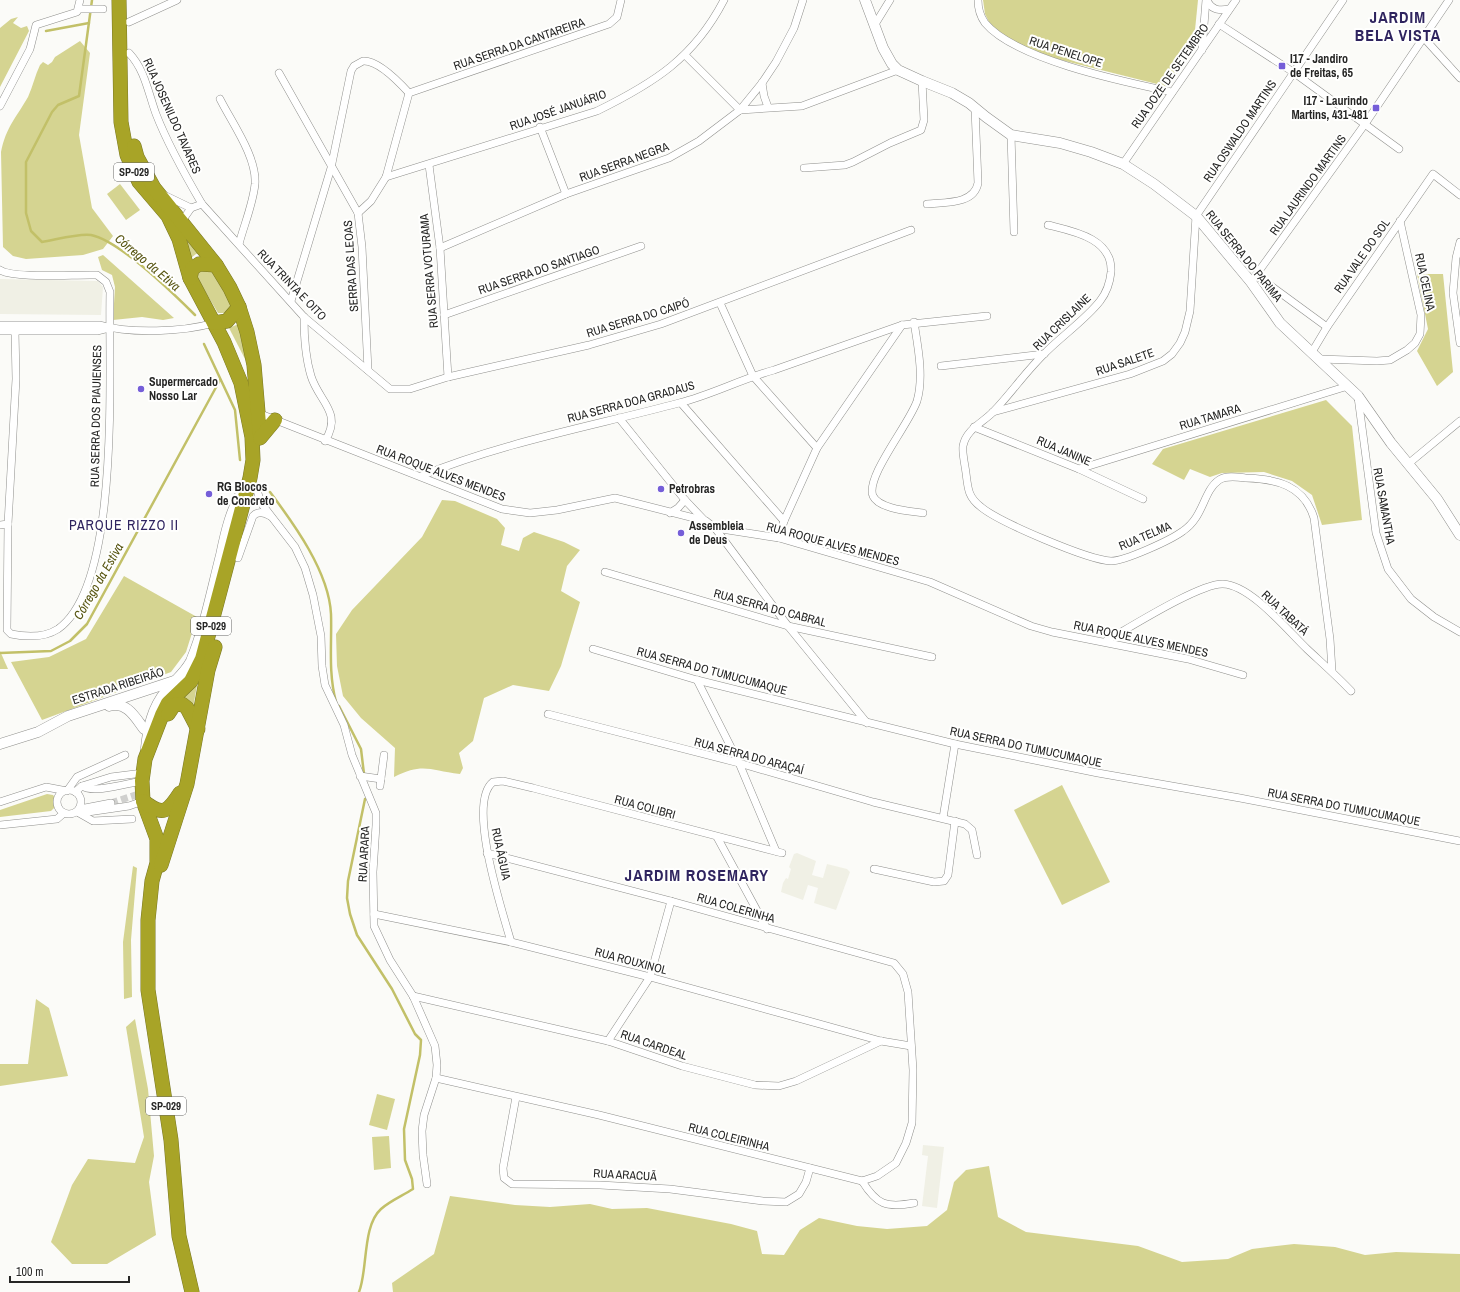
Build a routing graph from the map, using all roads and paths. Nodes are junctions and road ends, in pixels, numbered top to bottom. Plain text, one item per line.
1 (80, 0) edge
2 (119, 0) edge
3 (128, 0) edge
4 (159, 0) edge
5 (177, 0) edge
6 (622, 0) edge
7 (724, 0) edge
8 (803, 0) edge
9 (866, 0) edge
10 (890, 0) edge
11 (978, 0) edge
12 (1206, 0) edge
13 (1236, 0) edge
14 (1343, 0) edge
15 (1449, 0) edge
16 (161, 8) junction
17 (82, 9) junction
18 (100, 9) dead end
19 (1230, 9) junction
20 (129, 22) junction
21 (1220, 24) junction
22 (874, 26) junction
23 (1424, 38) junction
24 (1202, 52) junction
25 (129, 53) junction
26 (685, 55) junction
27 (898, 70) junction
28 (1293, 72) junction
29 (279, 73) dead end
30 (1460, 78) edge
31 (922, 81) junction
32 (762, 83) junction
33 (1172, 92) junction
34 (409, 93) junction
35 (220, 99) dead end
36 (0, 106) edge
37 (768, 108) junction
38 (975, 108) junction
39 (740, 110) junction
40 (1365, 124) junction
41 (540, 127) junction
42 (1012, 135) junction
43 (1399, 149) dead end
44 (1123, 164) junction
45 (429, 165) junction
46 (331, 168) junction
47 (804, 168) dead end
48 (386, 177) junction
49 (154, 188) junction
50 (566, 194) junction
51 (1460, 195) edge
52 (202, 204) junction
53 (927, 204) dead end
54 (191, 208) junction
55 (358, 213) junction
56 (1196, 216) junction
57 (182, 221) junction
58 (1400, 221) junction
59 (1048, 225) dead end
60 (912, 230) dead end
61 (1014, 232) dead end
62 (1460, 242) edge
63 (239, 244) junction
64 (641, 246) dead end
65 (440, 248) junction
66 (216, 265) junction
67 (0, 270) edge
68 (190, 278) junction
69 (1253, 279) junction
70 (291, 301) junction
71 (720, 303) junction
72 (239, 307) junction
73 (444, 315) junction
74 (987, 316) dead end
75 (304, 317) junction
76 (914, 322) junction
77 (214, 323) junction
78 (0, 325) edge
79 (902, 325) junction
80 (1327, 327) junction
81 (109, 328) junction
82 (0, 331) edge
83 (15, 331) junction
84 (1460, 343) edge
85 (1312, 352) junction
86 (1044, 354) junction
87 (1320, 359) junction
88 (942, 366) dead end
89 (368, 370) junction
90 (753, 376) junction
91 (448, 377) junction
92 (241, 383) junction
93 (1348, 386) junction
94 (257, 395) junction
95 (1358, 396) junction
96 (681, 403) junction
97 (993, 412) junction
98 (258, 413) junction
99 (619, 418) junction
100 (277, 420) junction
101 (1460, 421) edge
102 (974, 427) junction
103 (260, 438) junction
104 (325, 441) junction
105 (817, 448) junction
106 (1408, 464) junction
107 (1079, 469) junction
108 (421, 476) junction
109 (253, 483) junction
110 (1143, 499) dead end
111 (685, 500) junction
112 (670, 513) junction
113 (923, 513) dead end
114 (270, 516) junction
115 (706, 521) junction
116 (784, 522) junction
117 (0, 524) edge
118 (8, 524) junction
119 (715, 528) junction
120 (1460, 535) edge
121 (779, 538) junction
122 (238, 558) junction
123 (605, 572) dead end
124 (788, 626) junction
125 (1460, 632) edge
126 (1106, 641) junction
127 (594, 649) dead end
128 (932, 657) dead end
129 (1332, 671) junction
130 (1244, 675) dead end
131 (697, 680) junction
132 (176, 681) junction
133 (1351, 691) dead end
134 (165, 692) junction
135 (548, 714) dead end
136 (68, 716) junction
137 (868, 723) junction
138 (198, 729) junction
139 (149, 732) junction
140 (0, 744) edge
141 (955, 744) junction
142 (126, 755) dead end
143 (384, 755) dead end
144 (739, 763) junction
145 (144, 766) junction
146 (360, 776) junction
147 (503, 781) joint
148 (187, 783) junction
149 (71, 792) junction
150 (143, 801) junction
151 (0, 802) edge
152 (111, 803) tunnel mouth
153 (77, 812) junction
154 (64, 813) junction
155 (944, 818) junction
156 (132, 819) dead end
157 (955, 821) junction
158 (0, 825) edge
159 (717, 837) junction
160 (1460, 841) edge
161 (487, 853) junction
162 (977, 855) dead end
163 (874, 869) dead end
164 (671, 901) junction
165 (374, 914) junction
166 (148, 920) junction
167 (766, 929) junction
168 (511, 942) junction
169 (650, 977) junction
170 (413, 996) junction
171 (608, 1041) junction
172 (881, 1041) junction
173 (912, 1046) junction
174 (436, 1078) junction
175 (516, 1097) junction
176 (810, 1168) junction
177 (862, 1180) junction
178 (427, 1184) dead end
179 (914, 1203) dead end
180 (192, 1292) edge

1 - 17 street
2 - 68 highway, SP-029
3 - 20 highway, SP-029
4 - 16 street
5 - 16 street
6 - 34 street, RUA SERRA DA CANTAREIRA
7 - 26 street, RUA JOSÉ JANUÁRIO
8 - 32 street, RUA SERRA NEGRA
9 - 22 street
10 - 22 street
11 - 33 street, RUA PENELOPE
12 - 19 street
12 - 24 street
13 - 19 street, RUA DOZE DE SETEMBRO
14 - 28 street, RUA OSWALDO MARTINS
15 - 23 street, RUA LAURINDO MARTINS
16 - 20 street
17 - 18 street
17 - 36 street
19 - 21 street, RUA DOZE DE SETEMBRO
20 - 25 highway, SP-029
21 - 24 street, RUA DOZE DE SETEMBRO
21 - 28 street
22 - 27 street
23 - 30 street
23 - 40 street, RUA LAURINDO MARTINS
24 - 33 street, RUA DOZE DE SETEMBRO
25 - 49 highway, SP-029
25 - 52 street, RUA JOSENILDO TAVARES
26 - 39 street
26 - 41 street, RUA JOSÉ JANUÁRIO
27 - 31 street, RUA SERRA DO PARIMA
27 - 37 street
28 - 40 street
28 - 56 street, RUA OSWALDO MARTINS
29 - 46 street, SERRA DAS LEOAS
31 - 38 street, RUA SERRA DO PARIMA
31 - 47 street
32 - 37 street
32 - 39 street, RUA SERRA NEGRA
33 - 44 street, RUA DOZE DE SETEMBRO
34 - 46 street
34 - 48 street
35 - 63 street
37 - 39 street
38 - 42 street, RUA SERRA DO PARIMA
38 - 53 street
39 - 50 street, RUA SERRA NEGRA
40 - 43 street
40 - 69 street, RUA LAURINDO MARTINS
41 - 45 street, RUA JOSÉ JANUÁRIO
41 - 50 street
42 - 44 street, RUA SERRA DO PARIMA
42 - 61 street
44 - 56 street, RUA SERRA DO PARIMA
45 - 48 street, RUA JOSÉ JANUÁRIO
45 - 65 street, RUA SERRA VOTURAMA
46 - 55 street, SERRA DAS LEOAS
46 - 70 street
48 - 55 street
49 - 54 street
49 - 57 highway, SP-029
50 - 65 street, RUA SERRA NEGRA
51 - 58 street, RUA VALE DO SOL
52 - 54 street
52 - 63 street, RUA JOSENILDO TAVARES
54 - 57 street
55 - 89 street, SERRA DAS LEOAS
56 - 69 street, RUA SERRA DO PARIMA
56 - 97 street, RUA SALETE
57 - 66 highway, SP-029
58 - 80 street, RUA VALE DO SOL
58 - 87 street, RUA CELINA
59 - 86 street, RUA CRISLAINE
60 - 71 street, RUA SERRA DO CAIPÓ
62 - 84 street
63 - 70 street, RUA TRINTA E OITO
64 - 73 street, RUA SERRA DO SANTIAGO
65 - 73 street, RUA SERRA VOTURAMA
66 - 68 highway
66 - 72 highway, SP-029
67 - 81 street
68 - 77 highway, SP-029
69 - 80 street
69 - 85 street, RUA SERRA DO PARIMA
70 - 75 street, RUA TRINTA E OITO
71 - 90 street
71 - 91 street, RUA SERRA DO CAIPÓ
72 - 77 highway
72 - 94 highway, SP-029
73 - 91 street, RUA SERRA VOTURAMA
74 - 76 street, RUA SERRA DOA GRADAUS
75 - 89 street, RUA TRINTA E OITO
75 - 104 street
76 - 79 street, RUA SERRA DOA GRADAUS
76 - 113 street
77 - 81 street
77 - 92 highway, SP-029
78 - 81 street
79 - 90 street, RUA SERRA DOA GRADAUS
79 - 105 street
80 - 85 street, RUA VALE DO SOL
81 - 83 street
81 - 118 street, RUA SERRA DOS PIAUIENSES
82 - 83 street
83 - 118 street
85 - 87 street, RUA SERRA DO PARIMA
86 - 88 street
86 - 97 street, RUA CRISLAINE
87 - 93 street, RUA SERRA DO PARIMA
89 - 91 street, RUA SERRA DO CAIPÓ
90 - 96 street, RUA SERRA DOA GRADAUS
90 - 105 street
92 - 98 highway
92 - 109 highway, SP-029
93 - 95 street, RUA SERRA DO PARIMA
93 - 107 street, RUA TAMARA
94 - 98 highway, SP-029
94 - 100 street
95 - 106 street, RUA SERRA DO PARIMA
95 - 125 street, RUA SAMANTHA
96 - 99 street, RUA SERRA DOA GRADAUS
96 - 116 street
97 - 102 street, RUA TELMA
98 - 100 street, RUA ROQUE ALVES MENDES
98 - 103 highway, SP-029
99 - 108 street, RUA SERRA DOA GRADAUS
99 - 111 street
100 - 103 highway
100 - 104 street, RUA ROQUE ALVES MENDES
101 - 106 street
102 - 107 street, RUA JANINE
102 - 129 street, RUA TELMA
103 - 109 highway, SP-029
104 - 108 street, RUA ROQUE ALVES MENDES
105 - 116 street
106 - 120 street, RUA SERRA DO PARIMA
107 - 110 street, RUA JANINE
108 - 112 street, RUA ROQUE ALVES MENDES
109 - 114 street, RUA ARARA
109 - 122 highway, SP-029
109 - 132 street, SP-029
109 - 139 highway, SP-029
111 - 112 street
111 - 115 street
112 - 115 street, RUA ROQUE ALVES MENDES
114 - 122 street
114 - 146 street, RUA ARARA
115 - 119 street, RUA ROQUE ALVES MENDES
116 - 121 street
117 - 118 street
119 - 121 street, RUA ROQUE ALVES MENDES
119 - 124 street
121 - 126 street, RUA ROQUE ALVES MENDES
122 - 138 highway, SP-029
123 - 124 street, RUA SERRA DO CABRAL
124 - 128 street, RUA SERRA DO CABRAL
124 - 137 street
126 - 129 street, RUA TABATÁ
126 - 130 street, RUA ROQUE ALVES MENDES
127 - 131 street, RUA SERRA DO TUMUCUMAQUE
129 - 133 street, RUA TABATÁ
131 - 137 street, RUA SERRA DO TUMUCUMAQUE
131 - 144 street
132 - 134 street, SP-029
132 - 136 street, ESTRADA RIBEIRÃO
134 - 139 street, SP-029
134 - 145 street, SP-029
135 - 144 street, RUA SERRA DO ARAÇAÍ
136 - 139 street, ESTRADA RIBEIRÃO
136 - 140 street, ESTRADA RIBEIRÃO
137 - 141 street, RUA SERRA DO TUMUCUMAQUE
138 - 139 highway, SP-029
138 - 148 highway, SP-029
139 - 145 highway, SP-029
141 - 155 street
141 - 160 street, RUA SERRA DO TUMUCUMAQUE
142 - 149 street
143 - 146 street
144 - 155 street, RUA SERRA DO ARAÇAÍ
144 - 159 street, RUA COLIBRI
145 - 149 street
145 - 150 highway, SP-029
146 - 165 street, RUA ARARA
147 - 159 street, RUA COLIBRI
147 - 161 street, RUA ÁGUIA
148 - 150 highway, SP-029
148 - 166 highway, SP-029
149 - 151 street
149 - 154 street
149 - 154 street
150 - 153 street
150 - 166 highway, SP-029
152 - 153 street
153 - 156 street
154 - 158 street
155 - 157 street, RUA SERRA DO ARAÇAÍ
157 - 162 street, RUA SERRA DO ARAÇAÍ
157 - 163 street
159 - 167 street
161 - 164 street, RUA COLERINHA
161 - 168 street, RUA ÁGUIA
164 - 167 street, RUA COLERINHA
164 - 169 street
165 - 168 street, RUA ROUXINOL
165 - 170 street, RUA ARARA
166 - 180 highway, SP-029
167 - 173 street, RUA COLERINHA
168 - 169 street, RUA ROUXINOL
169 - 171 street
169 - 172 street, RUA ROUXINOL
170 - 171 street, RUA CARDEAL
170 - 174 street, RUA ARARA
171 - 172 street, RUA CARDEAL
172 - 173 street, RUA ROUXINOL
173 - 177 street
174 - 175 street, RUA COLEIRINHA
174 - 178 street, RUA ARARA
175 - 176 street, RUA COLEIRINHA
175 - 176 street, RUA ARACUÃ
176 - 177 street, RUA COLEIRINHA
177 - 179 street

